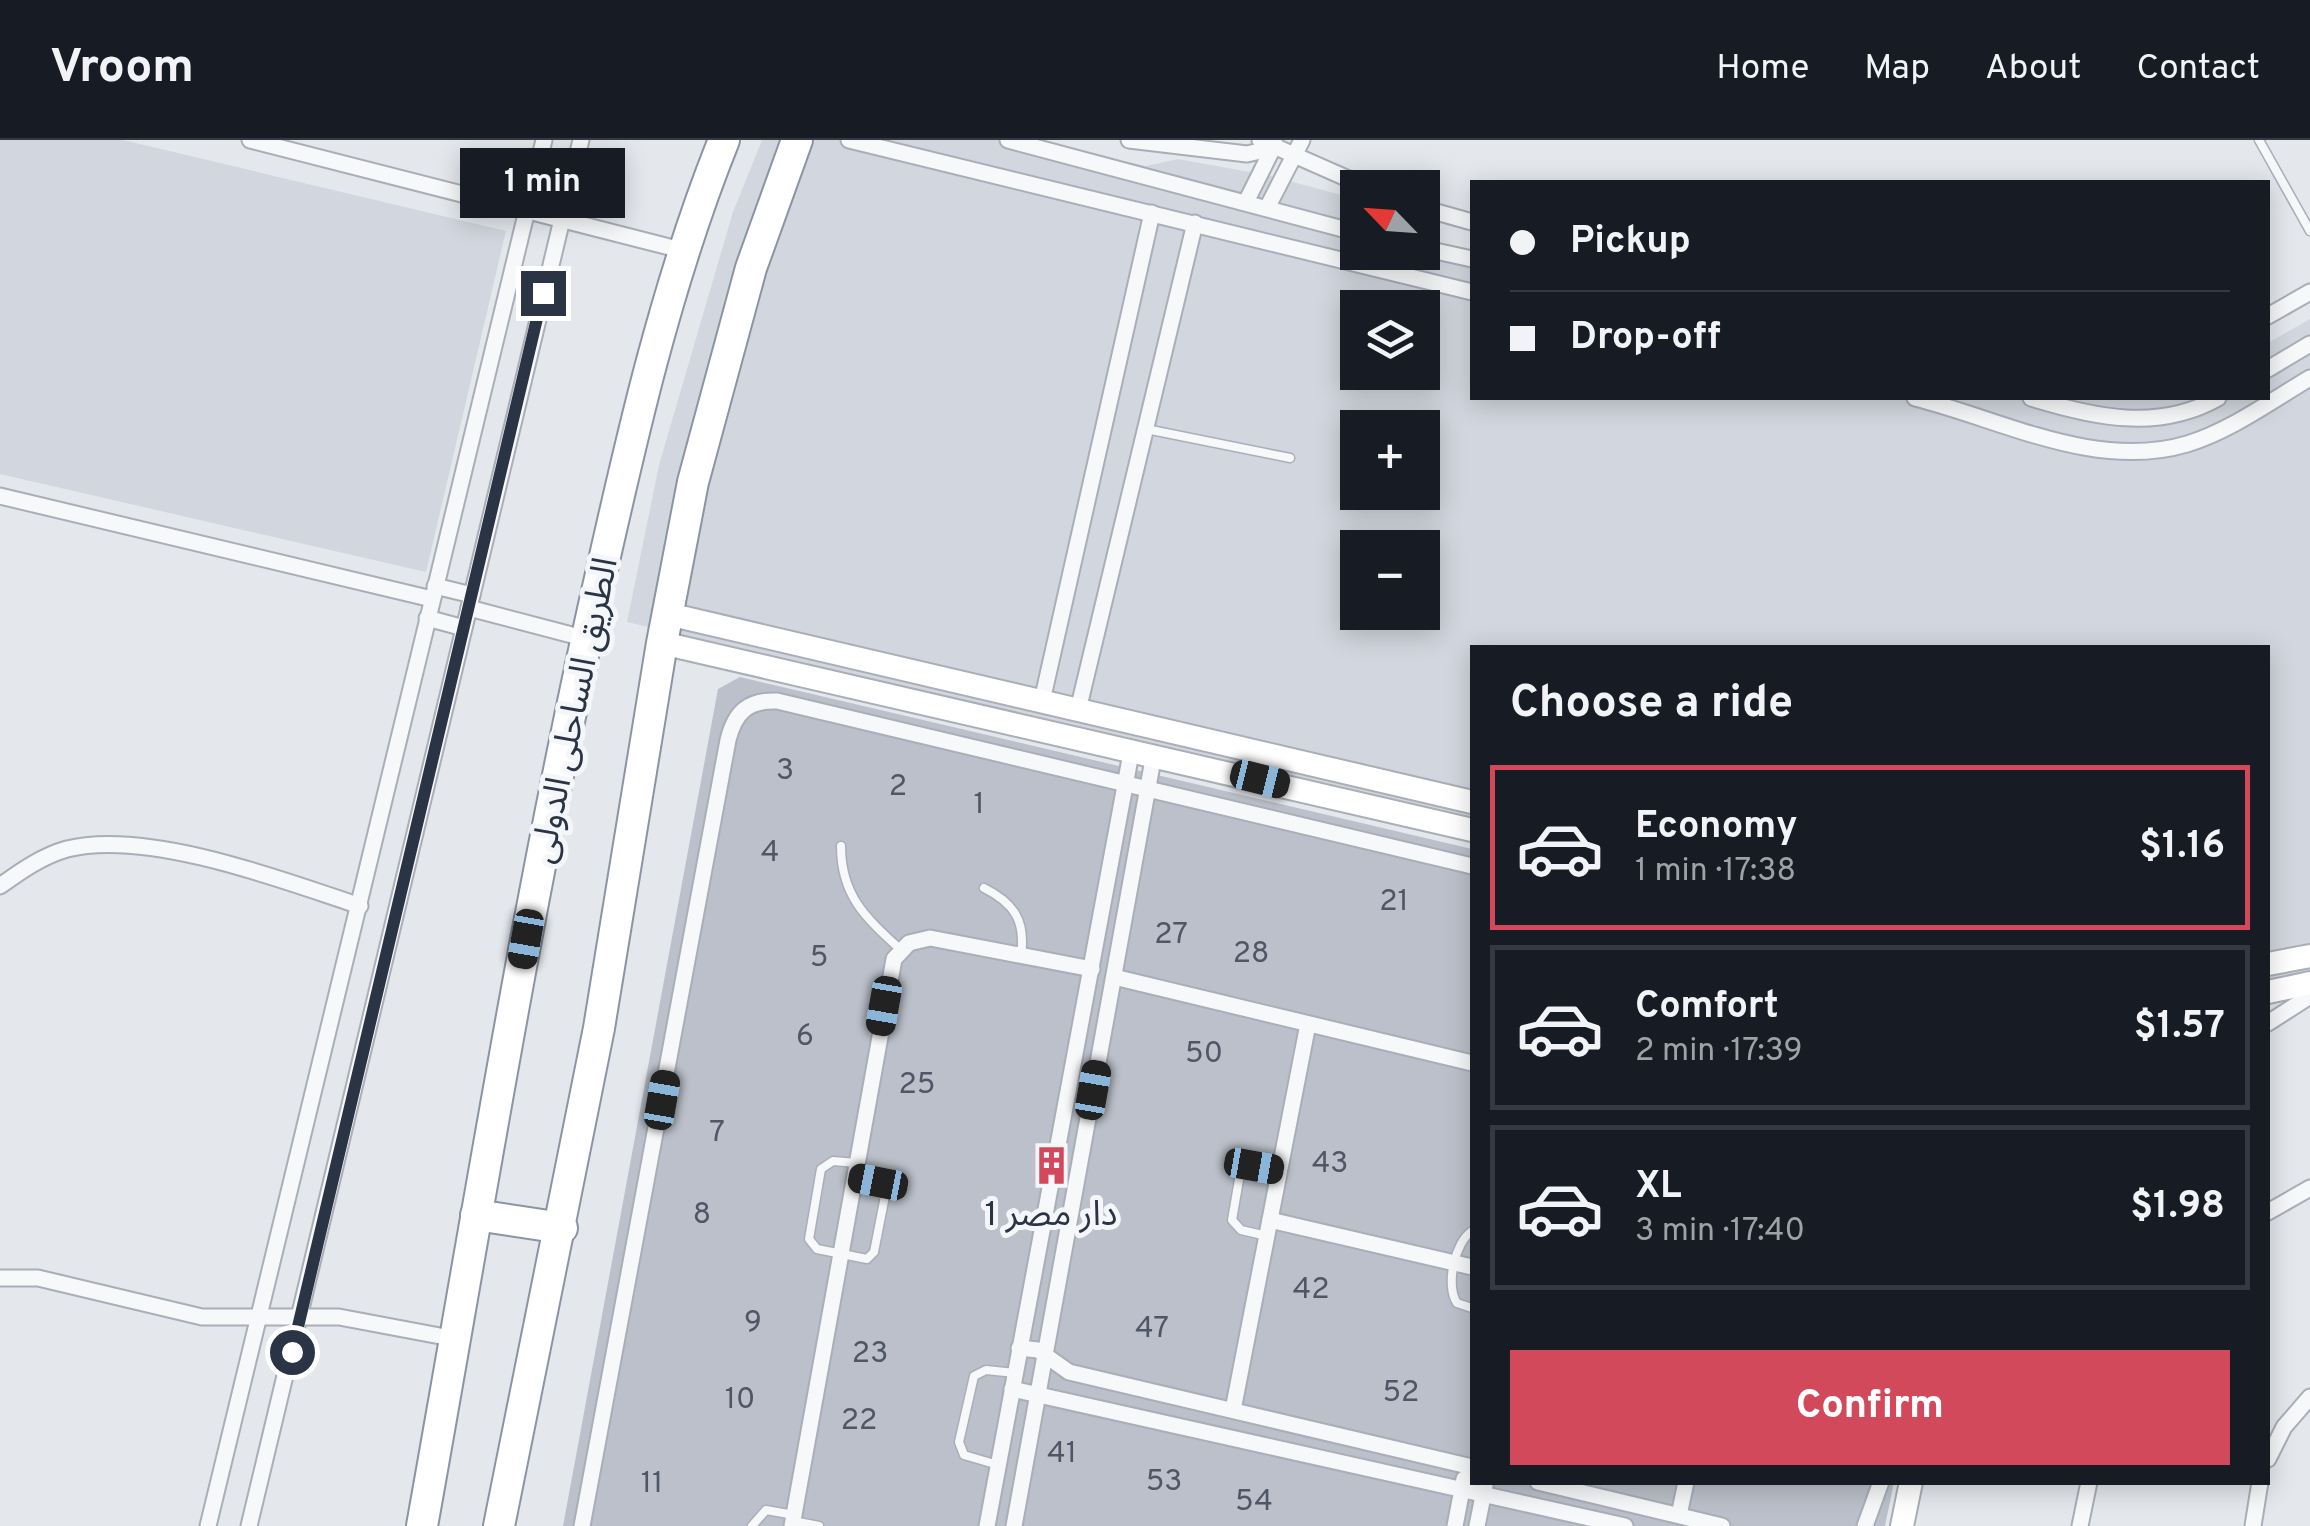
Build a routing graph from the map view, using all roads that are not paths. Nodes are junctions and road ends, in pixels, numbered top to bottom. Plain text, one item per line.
1 (250, 140) edge
2 (544, 140) edge
3 (581, 140) edge
4 (724, 140) edge
5 (797, 140) edge
6 (849, 140) edge
7 (1008, 140) edge
8 (1128, 140) edge
9 (1302, 140) edge
10 (2259, 140) edge
11 (1270, 143) edge
12 (1294, 156) junction
13 (1135, 174) junction
14 (1340, 176) edge
15 (1246, 202) junction
16 (1126, 206) junction
17 (1268, 208) junction
18 (528, 209) junction
19 (1152, 213) junction
20 (1440, 213) edge
21 (561, 217) junction
22 (1470, 221) edge
23 (1195, 223) junction
24 (1340, 228) joint
25 (2310, 231) edge
26 (686, 251) junction
27 (1440, 252) edge
28 (1334, 257) junction
29 (1470, 259) edge
30 (1470, 291) edge
31 (2310, 292) edge
32 (2270, 315) edge
33 (2310, 344) edge
34 (2270, 368) edge
35 (2310, 378) edge
36 (1923, 400) edge
37 (2039, 400) edge
38 (2211, 400) edge
39 (1146, 429) junction
40 (1290, 458) dead end
41 (0, 496) edge
42 (433, 592) junction
43 (471, 602) junction
44 (428, 618) junction
45 (464, 628) junction
46 (665, 628) junction
47 (587, 638) junction
48 (1042, 702) junction
49 (1078, 710) junction
50 (1143, 751) junction
51 (1125, 784) junction
52 (1147, 790) junction
53 (1470, 802) edge
54 (1470, 830) edge
55 (842, 846) dead end
56 (1470, 866) edge
57 (0, 886) edge
58 (984, 888) dead end
59 (360, 906) junction
60 (901, 950) junction
61 (1022, 955) junction
62 (2310, 956) edge
63 (2270, 964) edge
64 (1092, 969) junction
65 (1114, 976) junction
66 (2310, 984) edge
67 (2270, 992) edge
68 (2310, 996) edge
69 (2270, 1021) edge
70 (1308, 1024) junction
71 (1470, 1064) edge
72 (855, 1170) junction
73 (1280, 1170) junction
74 (2310, 1188) edge
75 (2270, 1211) edge
76 (476, 1215) junction
77 (562, 1228) junction
78 (1268, 1228) junction
79 (1470, 1233) edge
80 (840, 1254) junction
81 (1464, 1265) edge
82 (0, 1278) edge
83 (1470, 1307) edge
84 (300, 1317) junction
85 (259, 1318) junction
86 (456, 1339) junction
87 (1019, 1348) junction
88 (1045, 1355) junction
89 (1014, 1381) junction
90 (1038, 1394) junction
91 (2310, 1397) edge
92 (1233, 1410) junction
93 (2270, 1455) edge
94 (998, 1466) junction
95 (1470, 1466) edge
96 (1550, 1485) edge
97 (1685, 1485) edge
98 (1880, 1485) edge
99 (1910, 1485) edge
100 (2088, 1485) edge
101 (2260, 1485) edge
102 (1463, 1487) junction
103 (1485, 1487) edge
104 (1679, 1516) junction
105 (793, 1521) edge
106 (208, 1526) edge
107 (249, 1526) edge
108 (422, 1526) edge
109 (499, 1526) edge
110 (582, 1526) edge
111 (752, 1526) edge
112 (819, 1526) edge
113 (987, 1526) edge
114 (1014, 1526) edge
115 (1455, 1526) edge
116 (1477, 1526) edge
117 (1626, 1526) edge
118 (1722, 1526) edge
119 (1865, 1526) edge
120 (1902, 1526) edge
121 (2080, 1526) edge
122 (2253, 1526) edge

1 - 18 street
2 - 18 street
3 - 21 street
4 - 26 highway, الطريق الساحلى الدولى
5 - 46 highway, الطريق الساحلى الدولى
6 - 16 street
7 - 13 street
8 - 11 street
9 - 12 street
10 - 25 lane
11 - 12 street
11 - 15 street
12 - 14 street
12 - 17 street
13 - 15 street
13 - 16 street
15 - 17 street
16 - 19 street
17 - 24 street
18 - 21 street
18 - 42 street
19 - 23 street
19 - 48 street
20 - 22 street
21 - 26 street
21 - 43 street
23 - 28 street
23 - 39 street
24 - 28 street
26 - 47 highway, الطريق الساحلى الدولى
27 - 29 street
28 - 30 street
31 - 32 street
33 - 34 street
35 - 36 street
37 - 38 street
39 - 40 lane
39 - 49 street
41 - 42 street
42 - 43 street
42 - 44 street
43 - 45 street
43 - 47 street
44 - 45 street
44 - 59 street
45 - 84 street
46 - 48 street
46 - 50 street
46 - 77 highway, الطريق الساحلى الدولى
47 - 76 highway, الطريق الساحلى الدولى
48 - 49 street
49 - 53 street
50 - 51 street
50 - 52 street
50 - 54 street
51 - 52 street
51 - 64 street
51 - 110 street
52 - 56 street
52 - 65 street
55 - 60 lane
57 - 59 street
58 - 61 lane
59 - 85 street
60 - 61 street
60 - 72 street
61 - 64 street
62 - 63 street
64 - 87 street
65 - 70 street
65 - 88 street
66 - 67 street
68 - 69 street
70 - 71 street
70 - 73 street
72 - 80 street
72 - 80 lane
72 - 80 lane
73 - 78 street
73 - 78 lane
74 - 75 street
76 - 77 highway
76 - 86 highway, الطريق الساحلى الدولى
77 - 109 highway, الطريق الساحلى الدولى
78 - 81 street
78 - 92 street
79 - 81 lane
80 - 105 street
81 - 83 lane
82 - 85 street
84 - 85 street
84 - 86 street
84 - 107 street
85 - 106 street
86 - 108 highway, الطريق الساحلى الدولى
87 - 88 street
87 - 89 street
88 - 90 street
88 - 92 street
89 - 90 street
89 - 94 street
89 - 94 lane
90 - 102 street
90 - 114 street
91 - 93 street
92 - 95 street
94 - 113 street
95 - 102 street
96 - 104 street
97 - 104 street
98 - 119 street
99 - 120 street
100 - 121 street
101 - 122 street
102 - 103 street
102 - 115 street
103 - 116 street
103 - 117 street
104 - 118 street
105 - 111 lane
105 - 112 lane

